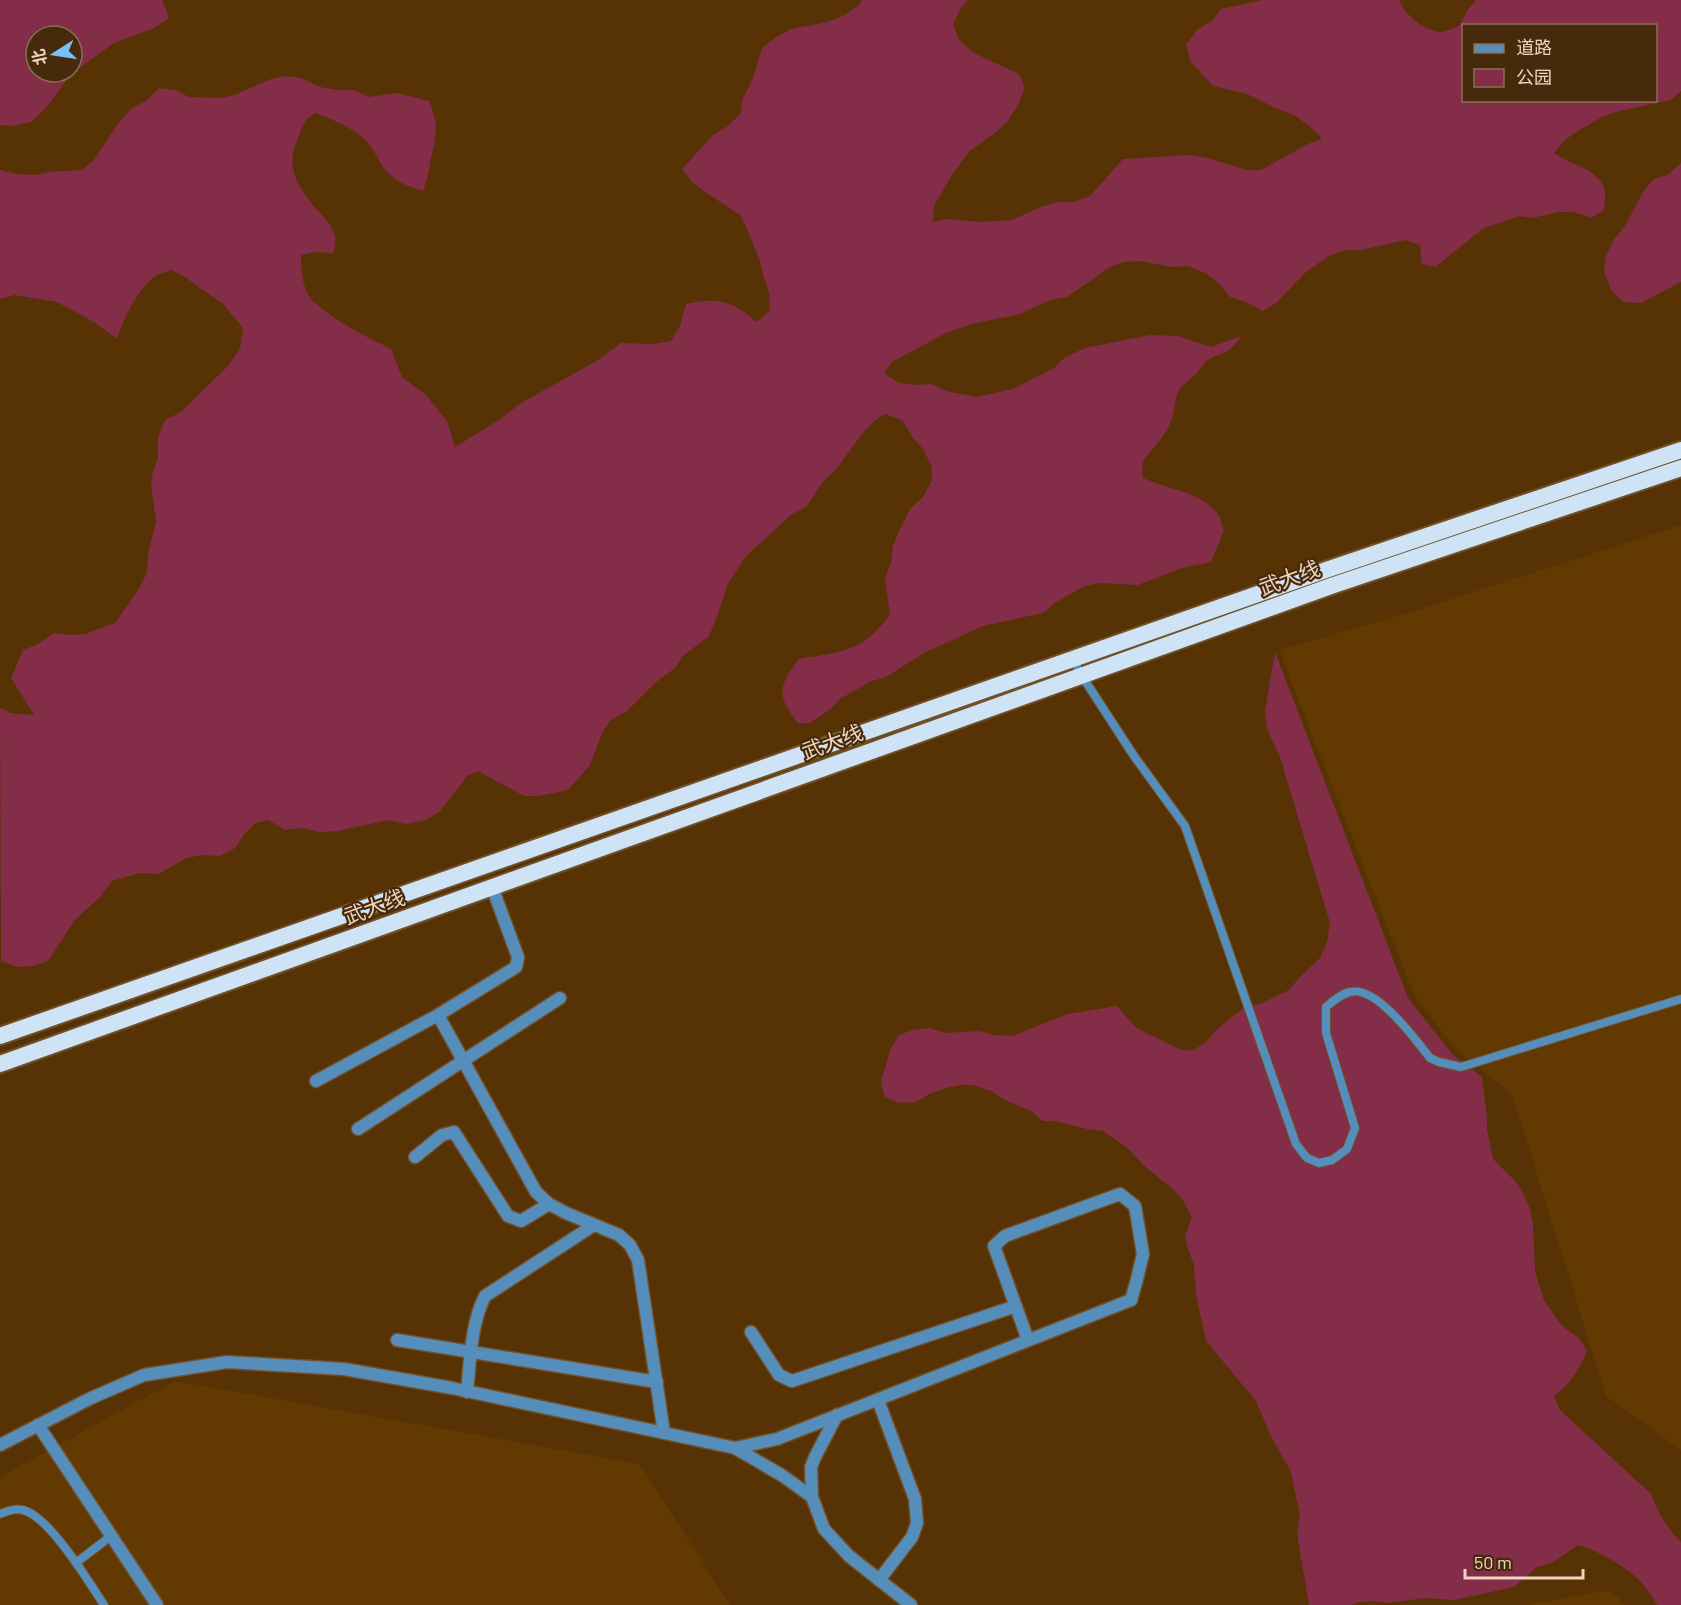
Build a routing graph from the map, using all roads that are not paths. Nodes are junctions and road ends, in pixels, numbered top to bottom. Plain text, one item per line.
1 (1681, 450) edge
2 (1681, 468) edge
3 (1073, 659) junction
4 (1082, 676) junction
5 (492, 887) junction
6 (560, 998) dead end
7 (1681, 999) edge
8 (438, 1015) junction
9 (0, 1036) edge
10 (463, 1061) junction
11 (0, 1064) edge
12 (316, 1081) dead end
13 (358, 1129) dead end
14 (415, 1157) dead end
15 (549, 1204) junction
16 (594, 1225) junction
17 (1016, 1306) junction
18 (751, 1332) dead end
19 (397, 1340) dead end
20 (1028, 1340) junction
21 (471, 1352) junction
22 (657, 1383) junction
23 (467, 1392) junction
24 (878, 1400) junction
25 (837, 1415) junction
26 (38, 1425) junction
27 (664, 1433) junction
28 (0, 1445) edge
29 (735, 1448) junction
30 (812, 1497) junction
31 (0, 1514) edge
32 (111, 1536) junction
33 (77, 1562) junction
34 (879, 1580) junction
35 (104, 1605) edge
36 (157, 1605) edge
37 (911, 1605) edge

1 - 3 highway, 武大线
2 - 4 highway, 武大线
3 - 4 lane
3 - 9 highway, 武大线
4 - 5 highway, 武大线
4 - 7 lane
5 - 8 street
5 - 11 highway, 武大线
6 - 10 street
8 - 10 street
8 - 12 street
10 - 13 street
10 - 15 street
14 - 15 street
15 - 16 street
16 - 21 street
16 - 22 street
17 - 18 street
17 - 20 street
17 - 20 street
19 - 21 street
20 - 24 street
21 - 22 street
21 - 23 street
22 - 27 street
23 - 26 street
23 - 27 street
24 - 25 street
24 - 34 street
25 - 29 street
25 - 30 street
26 - 28 street
26 - 32 street
27 - 29 street
29 - 30 street
30 - 34 street
31 - 33 lane
32 - 33 lane
32 - 36 street
33 - 35 lane
34 - 37 street

